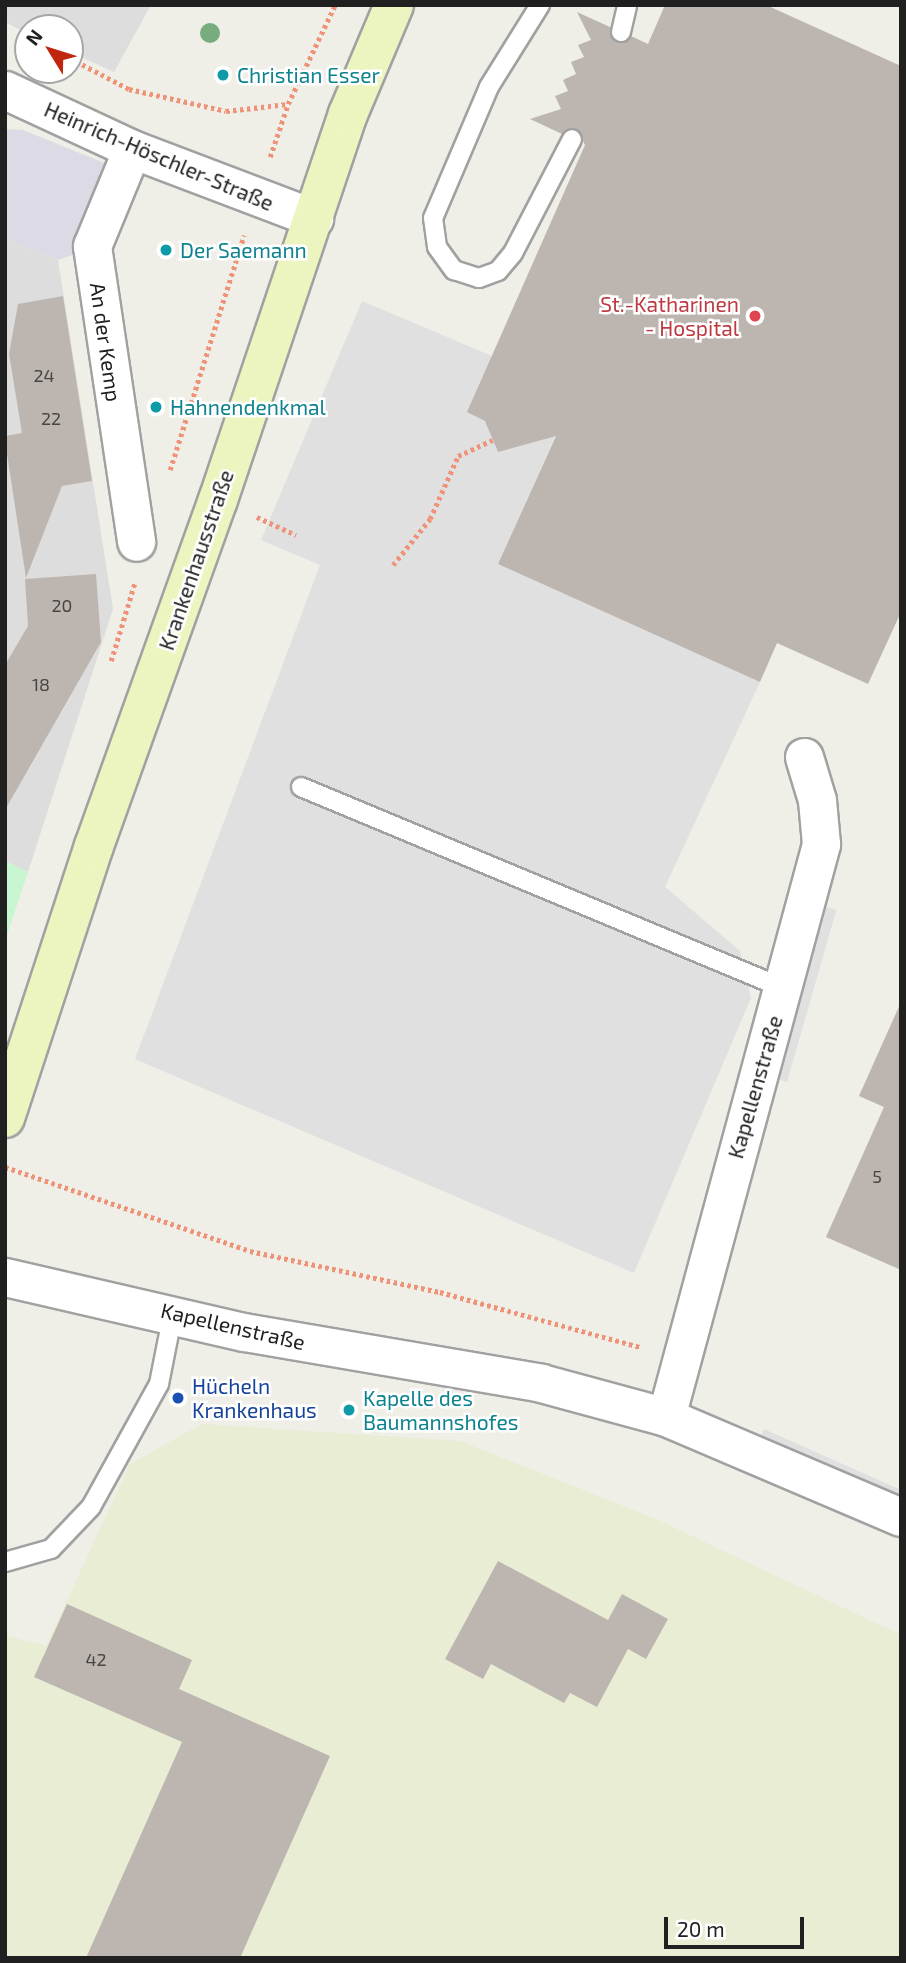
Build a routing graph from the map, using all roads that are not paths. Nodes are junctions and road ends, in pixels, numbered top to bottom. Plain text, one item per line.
1 (394, 5) edge
2 (540, 5) edge
3 (627, 5) edge
4 (621, 32) dead end
5 (5, 90) edge
6 (572, 139) dead end
7 (132, 149) junction
8 (314, 218) junction
9 (136, 542) dead end
10 (804, 757) dead end
11 (301, 787) dead end
12 (783, 988) junction
13 (5, 1118) edge
14 (5, 1277) edge
15 (173, 1313) junction
16 (666, 1417) junction
17 (901, 1517) edge
18 (5, 1562) edge

1 - 8 street, Krankenhausstraße
2 - 6 lane
3 - 4 lane
5 - 7 street, Heinrich-Höschler-Straße
7 - 8 street, Heinrich-Höschler-Straße
7 - 9 street, An der Kemp
8 - 13 street, Krankenhausstraße
10 - 12 street, Kapellenstraße
11 - 12 lane
12 - 16 street, Kapellenstraße
14 - 15 street, Kapellenstraße
15 - 16 street, Kapellenstraße
15 - 18 lane
16 - 17 street, Kapellenstraße

